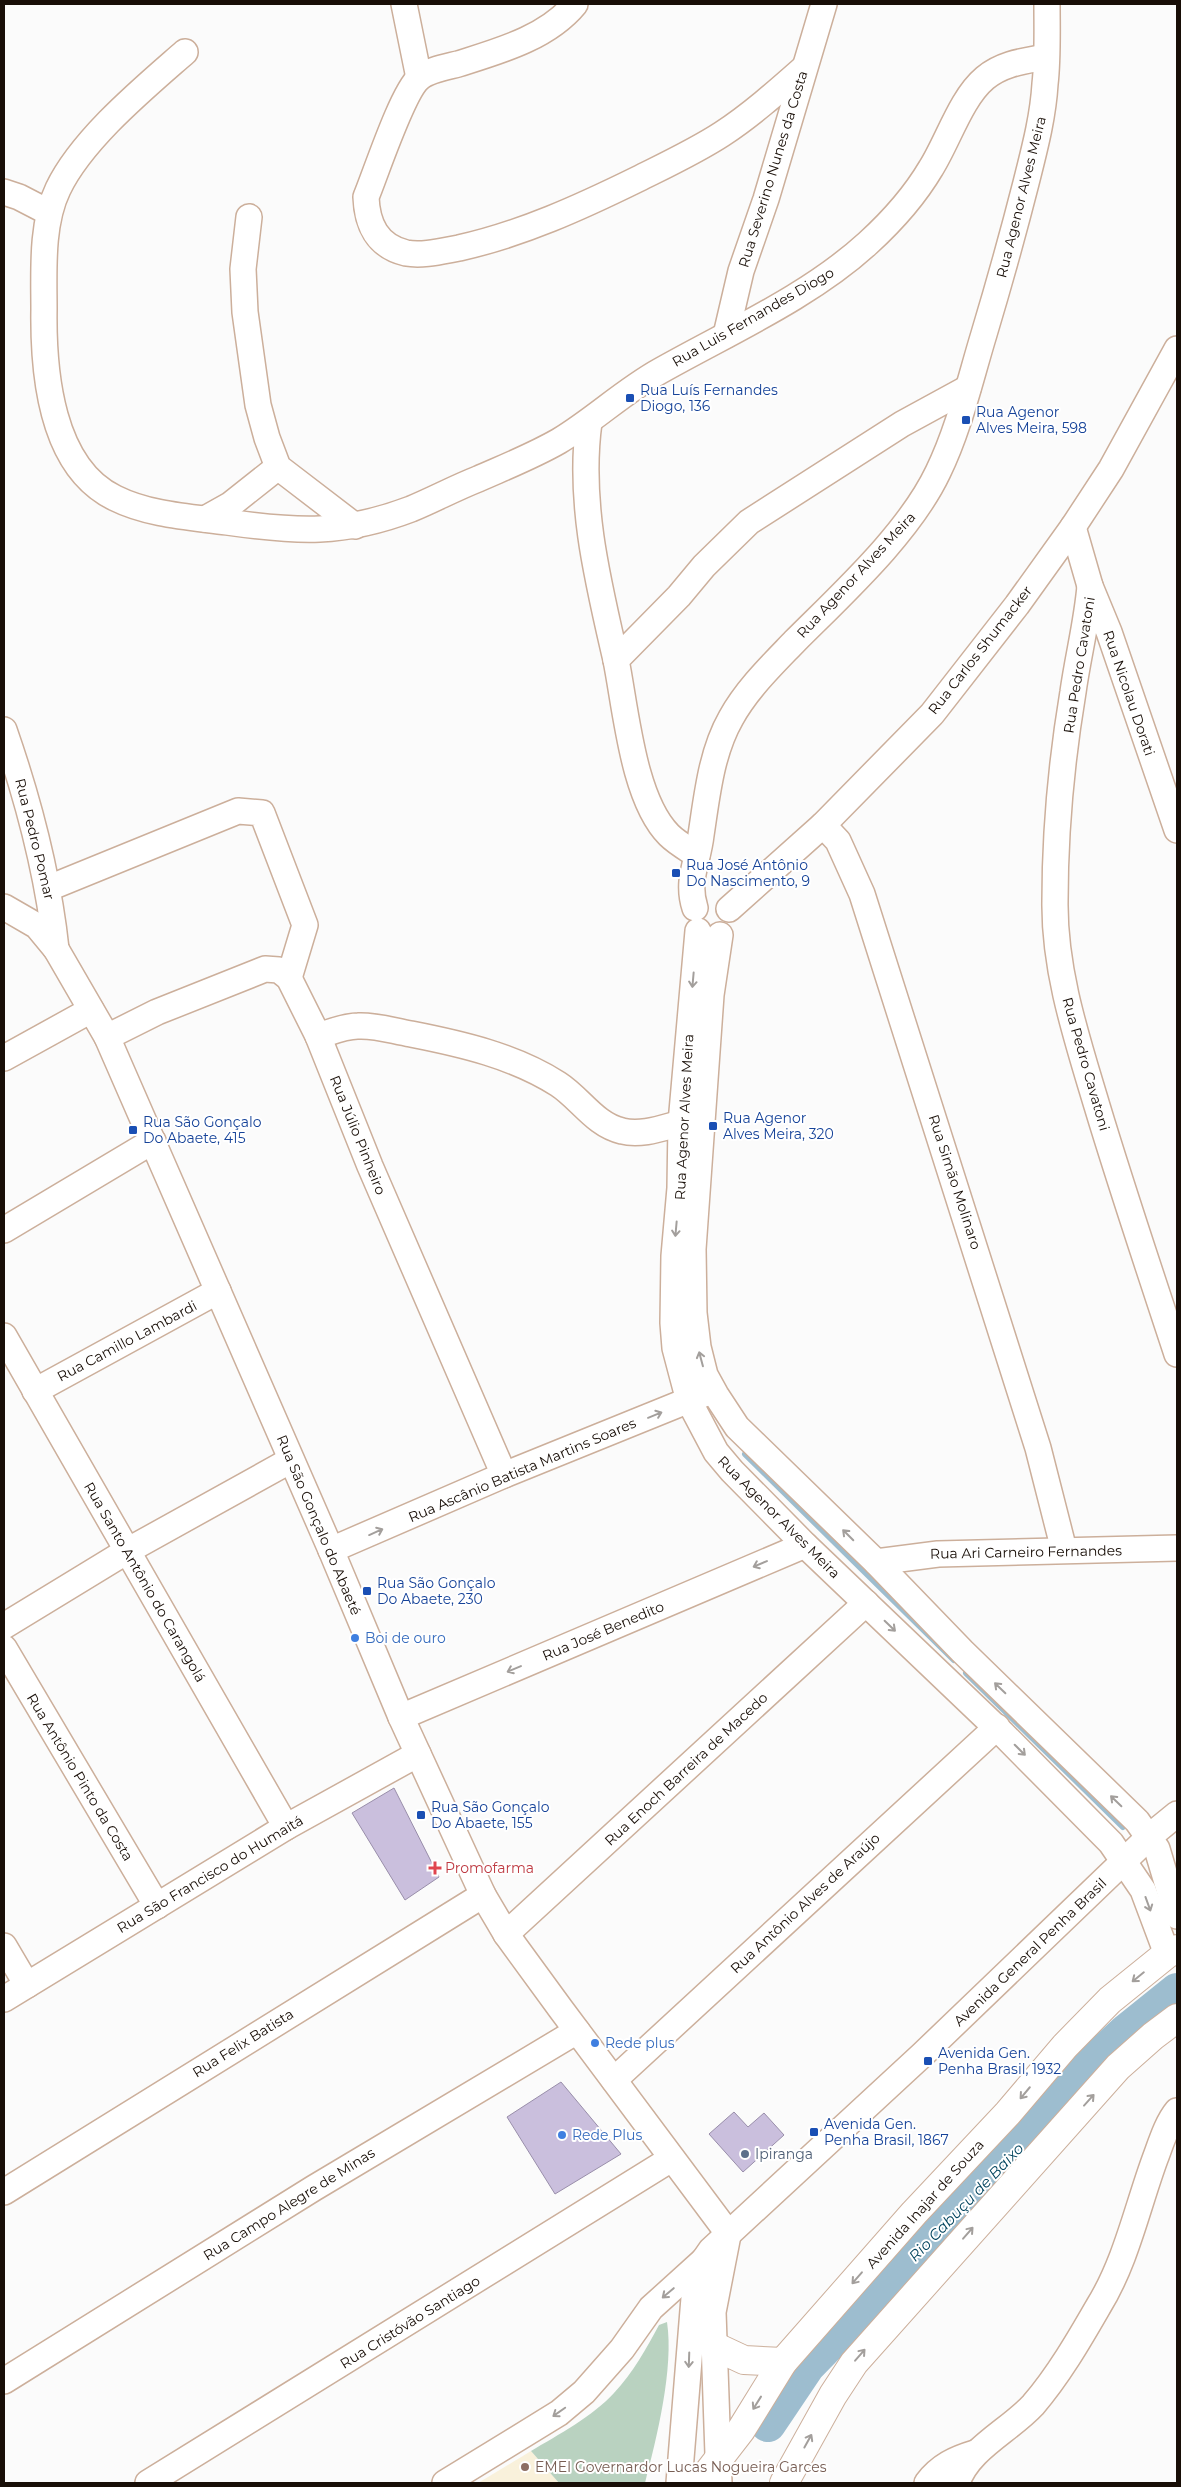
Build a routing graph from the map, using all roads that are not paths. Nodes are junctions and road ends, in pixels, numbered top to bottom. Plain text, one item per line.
1 (404, 4) edge
2 (575, 4) edge
3 (824, 4) edge
4 (1047, 4) edge
5 (185, 52) dead end
6 (1046, 58) junction
7 (804, 68) junction
8 (419, 78) junction
9 (4, 192) edge
10 (48, 212) junction
11 (249, 217) dead end
12 (726, 335) junction
13 (1177, 349) edge
14 (968, 388) junction
15 (589, 422) junction
16 (278, 467) junction
17 (205, 519) junction
18 (356, 526) junction
19 (1073, 527) junction
20 (1090, 586) junction
21 (616, 660) junction
22 (4, 730) edge
23 (1176, 823) edge
24 (824, 825) junction
25 (696, 862) junction
26 (49, 888) junction
27 (4, 907) edge
28 (710, 916) junction
29 (56, 949) junction
30 (289, 978) junction
31 (91, 1010) junction
32 (318, 1036) junction
33 (107, 1037) junction
34 (4, 1058) edge
35 (681, 1123) junction
36 (153, 1141) junction
37 (4, 1230) edge
38 (218, 1291) junction
39 (4, 1336) edge
40 (1177, 1354) edge
41 (713, 1390) junction
42 (35, 1391) junction
43 (689, 1401) junction
44 (737, 1427) junction
45 (716, 1452) junction
46 (291, 1460) junction
47 (504, 1475) junction
48 (805, 1545) junction
49 (1177, 1548) edge
50 (331, 1550) junction
51 (1064, 1550) junction
52 (127, 1551) junction
53 (876, 1562) junction
54 (866, 1603) junction
55 (4, 1626) edge
56 (4, 1648) edge
57 (401, 1717) junction
58 (997, 1727) junction
59 (418, 1754) junction
60 (1177, 1814) edge
61 (286, 1827) junction
62 (1150, 1836) junction
63 (1124, 1862) junction
64 (483, 1895) junction
65 (157, 1906) junction
66 (1177, 1916) edge
67 (506, 1934) junction
68 (4, 1946) edge
69 (1172, 1951) edge
70 (28, 1985) junction
71 (4, 1999) edge
72 (1177, 2018) edge
73 (577, 2031) junction
74 (614, 2080) junction
75 (1177, 2111) edge
76 (672, 2159) junction
77 (4, 2192) edge
78 (728, 2233) junction
79 (704, 2260) junction
80 (714, 2346) junction
81 (783, 2362) junction
82 (4, 2381) edge
83 (977, 2453) junction
84 (718, 2471) edge
85 (148, 2483) edge
86 (445, 2483) edge
87 (679, 2483) edge
88 (700, 2483) edge
89 (784, 2483) edge
90 (927, 2483) edge
91 (957, 2483) edge

1 - 8 street
2 - 8 street
3 - 7 street, Rua Severino Nunes da Costa
4 - 6 street, Rua Agenor Alves Meira
5 - 10 street, Rua Luis Fernandes Diogo
6 - 12 street, Rua Luis Fernandes Diogo
6 - 14 street, Rua Agenor Alves Meira
7 - 8 street
7 - 12 street, Rua Severino Nunes da Costa
9 - 10 street
10 - 17 street, Rua Luis Fernandes Diogo
11 - 16 street
12 - 15 street, Rua Luis Fernandes Diogo
13 - 19 street, Rua Carlos Shumacker
14 - 21 street
14 - 25 street, Rua Agenor Alves Meira
15 - 18 street, Rua Luis Fernandes Diogo
15 - 21 street
16 - 17 street
16 - 18 street
17 - 18 street, Rua Luis Fernandes Diogo
19 - 20 street, Rua Nicolau Dorati
19 - 24 street, Rua Carlos Shumacker
20 - 23 street, Rua Nicolau Dorati
20 - 40 street, Rua Pedro Cavatoni
21 - 25 street
22 - 26 street, Rua Pedro Pomar
24 - 28 street, Rua Carlos Shumacker
24 - 51 street, Rua Simão Molinaro
25 - 28 street, Rua Agenor Alves Meira
26 - 29 street, Rua Pedro Pomar
26 - 30 street
27 - 29 street, Rua São Gonçalo do Abaeté
28 -> 35 street, Rua Agenor Alves Meira
41 -> 28 street, Rua Agenor Alves Meira
29 - 31 street, Rua São Gonçalo do Abaeté
30 - 32 street, Rua Júlio Pinheiro
30 - 33 street
31 - 33 street, Rua São Gonçalo do Abaeté
31 - 34 street
32 - 35 street
32 - 47 street, Rua Júlio Pinheiro
33 - 36 street, Rua São Gonçalo do Abaeté
35 -> 43 street, Rua Agenor Alves Meira
36 - 37 street
36 - 38 street, Rua São Gonçalo do Abaeté
38 - 42 street, Rua Camillo Lambardi
38 - 46 street, Rua São Gonçalo do Abaeté
39 - 42 street, Rua Santo Antônio do Carangolá
41 - 43 street, Rua Ascânio Batista Martins Soares
41 - 44 street, Rua Agenor Alves Meira
42 - 52 street, Rua Santo Antônio do Carangolá
43 - 45 street, Rua Agenor Alves Meira
47 -> 43 street, Rua Ascânio Batista Martins Soares
44 - 45 street
53 -> 44 street, Rua Agenor Alves Meira
45 - 48 street, Rua Agenor Alves Meira
46 - 50 street, Rua São Gonçalo do Abaeté
46 - 52 street
50 -> 47 street, Rua Ascânio Batista Martins Soares
48 - 54 street, Rua Agenor Alves Meira
48 -> 57 street, Rua José Benedito
49 - 51 street, Rua Ari Carneiro Fernandes
50 - 57 street, Rua São Gonçalo do Abaeté
51 - 53 street, Rua Ari Carneiro Fernandes
52 - 55 street
52 - 61 street, Rua Santo Antônio do Carangolá
62 -> 53 street, Rua Agenor Alves Meira
54 -> 58 street, Rua Agenor Alves Meira
54 - 67 street, Rua Enoch Barreira de Macedo
56 - 65 street, Rua Antônio Pinto da Costa
57 - 59 street, Rua São Gonçalo do Abaeté
58 -> 63 street, Rua Agenor Alves Meira
58 - 74 street, Rua Antônio Alves de Araújo
59 - 61 street, Rua São Francisco do Humaitá
59 - 64 street, Rua São Gonçalo do Abaeté
60 - 62 street, Avenida General Penha Brasil
61 - 65 street, Rua São Francisco do Humaitá
62 - 63 street, Avenida General Penha Brasil
62 - 66 street, Rua Agenor Alves Meira
63 -> 69 street, Rua Agenor Alves Meira
63 - 78 street, Avenida General Penha Brasil
64 - 67 street, Rua São Gonçalo do Abaeté
64 - 77 street, Rua Felix Batista
65 - 70 street, Rua São Francisco do Humaitá
67 - 73 street, Rua São Gonçalo do Abaeté
68 - 70 street
69 -> 81 main road, Avenida Inajar de Souza
70 - 71 street, Rua São Francisco do Humaitá
89 -> 72 main road
73 - 74 street, Rua São Gonçalo do Abaeté
73 - 82 street, Rua Campo Alegre de Minas
74 - 76 street, Rua São Gonçalo do Abaeté
75 - 83 street
76 - 78 street, Rua São Gonçalo do Abaeté
76 - 85 street, Rua Cristóvão Santiago
78 - 79 street, Avenida General Penha Brasil
78 - 80 street
79 -> 86 street
79 -> 87 street, Avenida General Penha Brasil
80 - 81 main road
80 - 84 street
81 -> 84 main road, Avenida Inajar de Souza
83 - 90 street
83 - 91 street
84 - 88 main road, Avenida Inajar de Souza

